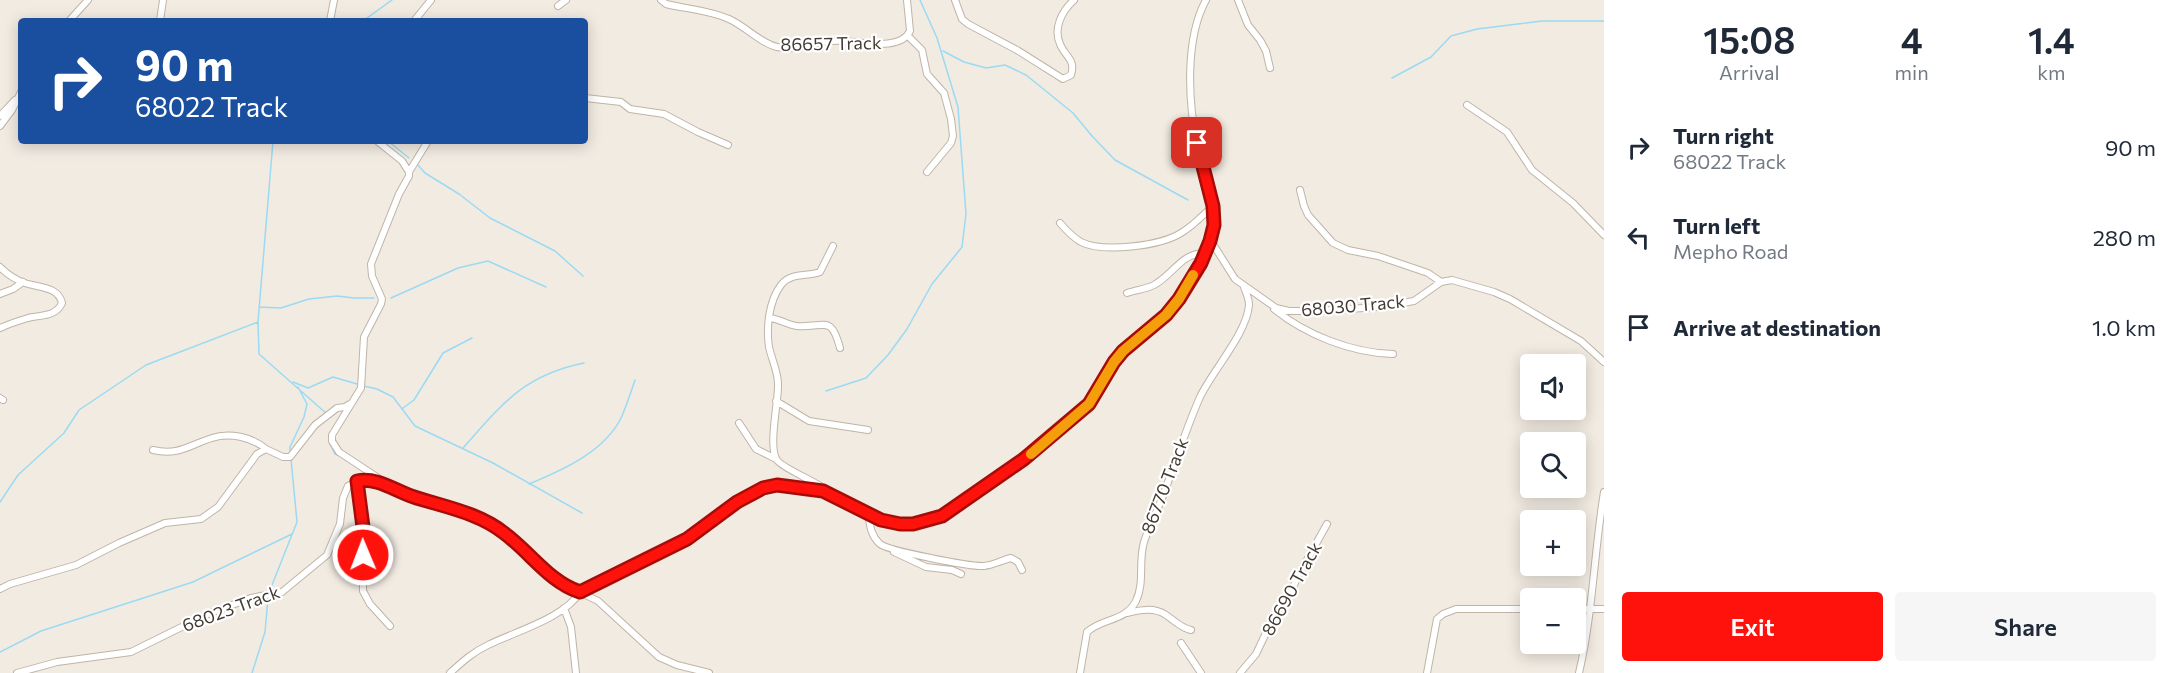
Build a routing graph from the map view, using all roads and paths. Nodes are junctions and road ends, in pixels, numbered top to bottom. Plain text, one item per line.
1 (88, 0) edge
2 (163, 0) edge
3 (334, 0) edge
4 (431, 0) edge
5 (567, 0) edge
6 (907, 0) edge
7 (955, 0) edge
8 (1074, 0) edge
9 (1206, 0) edge
10 (1238, 0) edge
11 (664, 2) edge
12 (558, 6) dead end
13 (72, 18) edge
14 (160, 18) edge
15 (331, 18) edge
16 (416, 18) edge
17 (908, 36) junction
18 (1270, 68) dead end
19 (18, 95) edge
20 (18, 96) edge
21 (588, 98) edge
22 (1467, 105) dead end
23 (0, 116) edge
24 (0, 126) edge
25 (381, 144) edge
26 (426, 144) edge
27 (728, 145) dead end
28 (409, 172) junction
29 (927, 172) dead end
30 (1300, 190) dead end
31 (1213, 206) junction
32 (1060, 223) dead end
33 (1604, 235) edge
34 (1210, 241) junction
35 (833, 246) dead end
36 (1205, 253) junction
37 (0, 267) edge
38 (23, 282) junction
39 (1441, 282) junction
40 (1244, 286) junction
41 (1126, 292) dead end
42 (0, 294) edge
43 (1269, 305) junction
44 (770, 318) junction
45 (0, 328) edge
46 (840, 348) dead end
47 (1392, 354) dead end
48 (1604, 362) edge
49 (776, 401) junction
50 (352, 403) junction
51 (739, 423) dead end
52 (868, 430) dead end
53 (266, 448) junction
54 (153, 450) dead end
55 (776, 459) junction
56 (357, 481) junction
57 (386, 485) junction
58 (1604, 492) edge
59 (833, 495) junction
60 (869, 514) junction
61 (1327, 524) dead end
62 (886, 547) junction
63 (1022, 570) dead end
64 (961, 574) dead end
65 (0, 589) edge
66 (580, 592) junction
67 (564, 608) junction
68 (1520, 609) edge
69 (1586, 609) edge
70 (1590, 609) junction
71 (1604, 609) edge
72 (1126, 613) junction
73 (390, 626) dead end
74 (1191, 630) dead end
75 (1181, 643) dead end
76 (683, 670) edge
77 (17, 673) edge
78 (450, 673) edge
79 (576, 673) edge
80 (709, 673) edge
81 (1080, 673) edge
82 (1201, 673) edge
83 (1240, 673) edge
84 (1427, 673) edge
85 (1579, 673) edge

1 - 13 street
2 - 14 street
3 - 15 street
4 - 16 street
5 - 12 street
6 - 17 street, 86657 Track
7 - 8 street
9 - 31 street
10 - 18 street
11 - 17 street, 86657 Track
17 - 29 street
19 - 23 street
20 - 24 street
21 - 27 street
22 - 33 street
25 - 28 street
26 - 28 street
28 - 50 street
30 - 39 street
31 - 32 street
31 - 34 street
34 - 36 street
34 - 40 street, 68030 Track
35 - 44 street
36 - 41 street
36 - 60 street
37 - 38 street
38 - 42 street
38 - 45 street
39 - 43 street, 68030 Track
39 - 48 street
40 - 43 street, 68030 Track
40 - 72 street, 86770 Track
43 - 47 street
44 - 46 street
44 - 49 street
49 - 52 street
49 - 55 street
50 - 53 street
50 - 57 street
51 - 55 street
53 - 54 street
53 - 65 street
55 - 59 street
56 - 57 street
56 - 73 street
56 - 77 street, 68023 Track
57 - 66 street
58 - 70 street
59 - 60 street
59 - 66 street
60 - 62 street
61 - 83 street, 86690 Track
62 - 63 street
62 - 64 street
66 - 67 street
66 - 76 street
67 - 78 street
67 - 79 street
68 - 84 street
69 - 70 street
70 - 71 street
70 - 85 street
72 - 74 street
72 - 81 street
75 - 82 street
76 - 80 street

